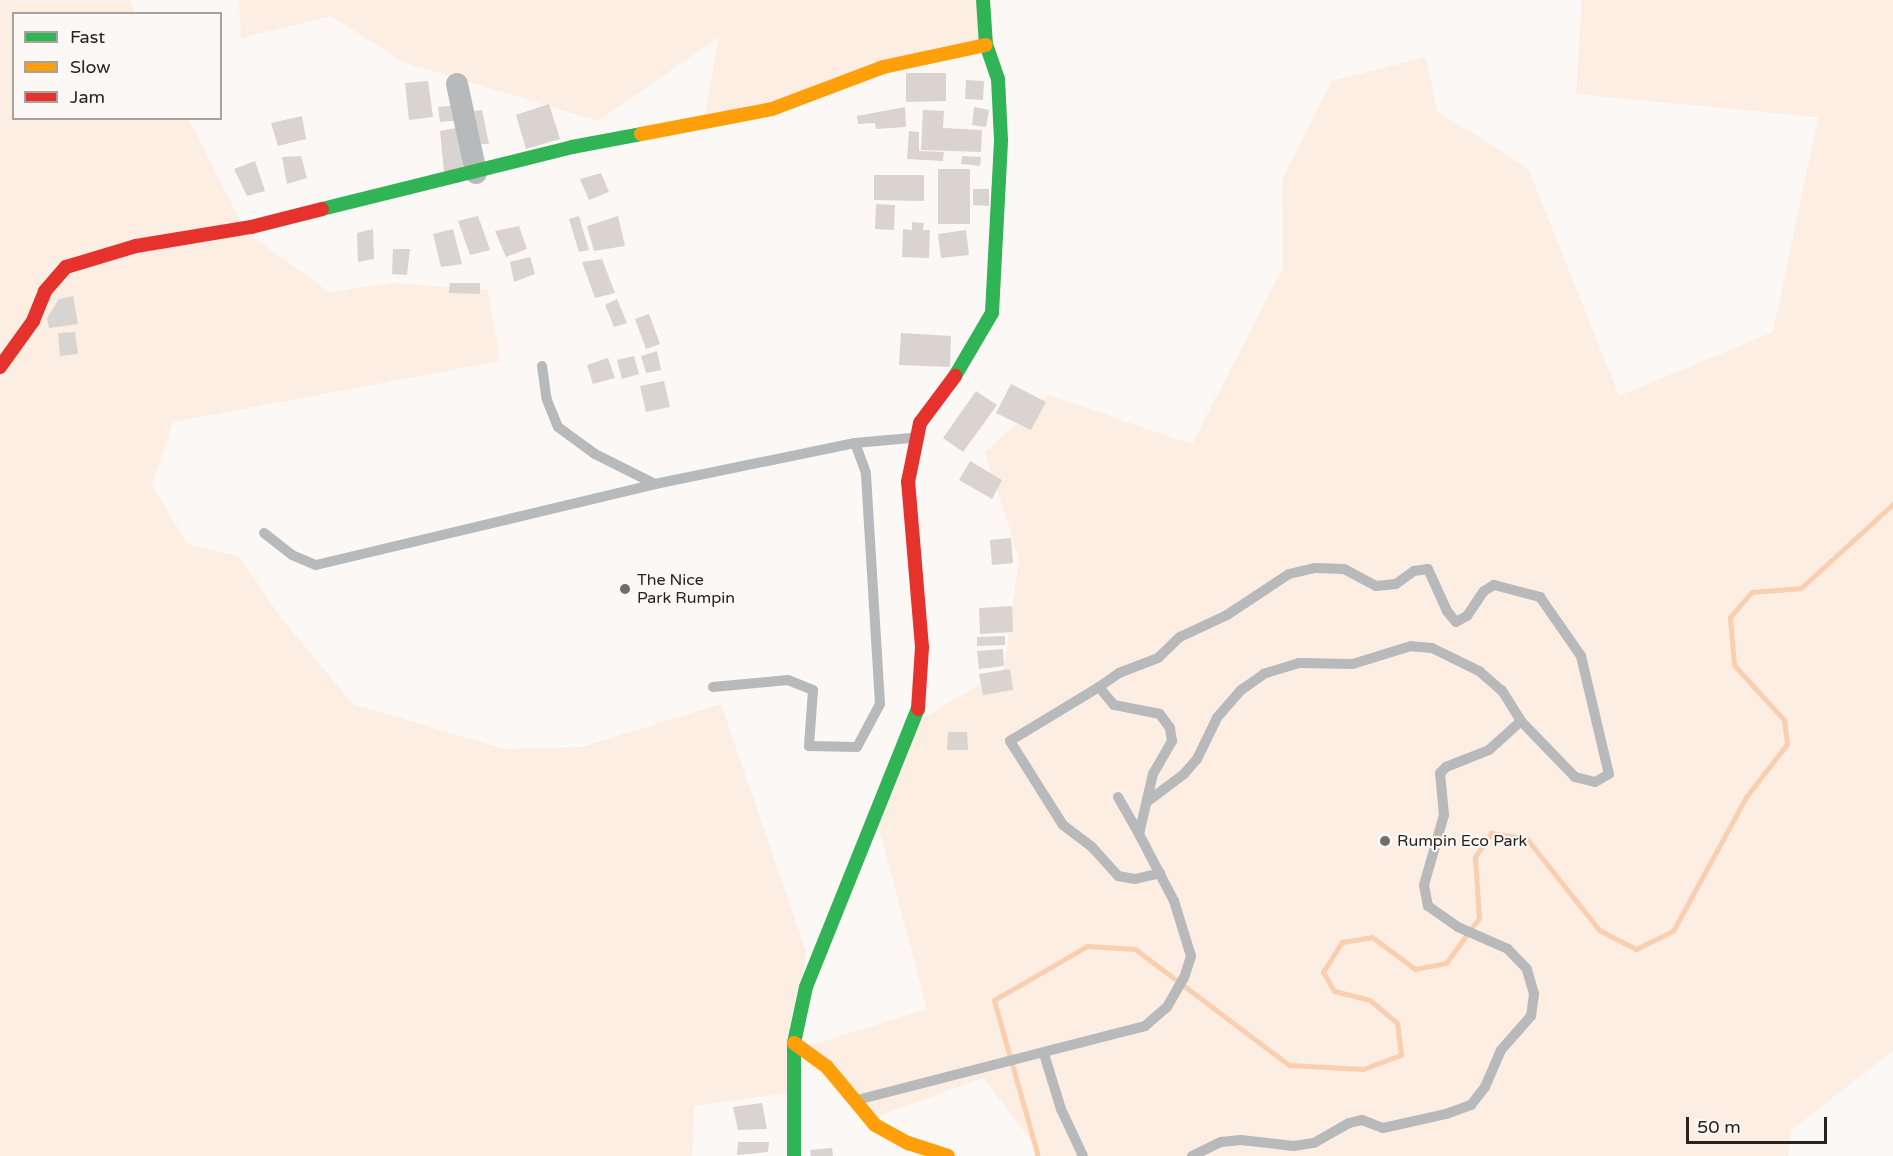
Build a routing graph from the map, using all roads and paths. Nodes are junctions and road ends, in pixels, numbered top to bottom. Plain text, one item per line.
1 (983, 0) edge
2 (986, 45) junction
3 (457, 84) dead end
4 (476, 173) junction
5 (542, 366) dead end
6 (0, 367) edge
7 (915, 438) junction
8 (855, 443) junction
9 (655, 484) junction
10 (264, 533) dead end
11 (713, 687) dead end
12 (1100, 687) junction
13 (1521, 721) junction
14 (1118, 797) dead end
15 (1148, 801) junction
16 (1139, 834) junction
17 (1160, 873) junction
18 (794, 1043) junction
19 (1044, 1054) junction
20 (857, 1100) junction
21 (794, 1156) edge
22 (948, 1156) edge
23 (1083, 1156) edge
24 (1192, 1156) edge

1 - 2 street
2 - 4 street
2 - 7 street
3 - 4 street
4 - 6 street
5 - 9 lane
7 - 8 lane
7 - 18 street
8 - 9 lane
8 - 11 lane
9 - 10 lane
12 - 13 lane
12 - 15 lane
12 - 17 lane
13 - 15 lane
13 - 24 lane
14 - 16 lane
15 - 16 lane
16 - 17 lane
17 - 19 lane
18 - 20 street
18 - 21 street
19 - 20 lane
19 - 23 lane
20 - 22 street

